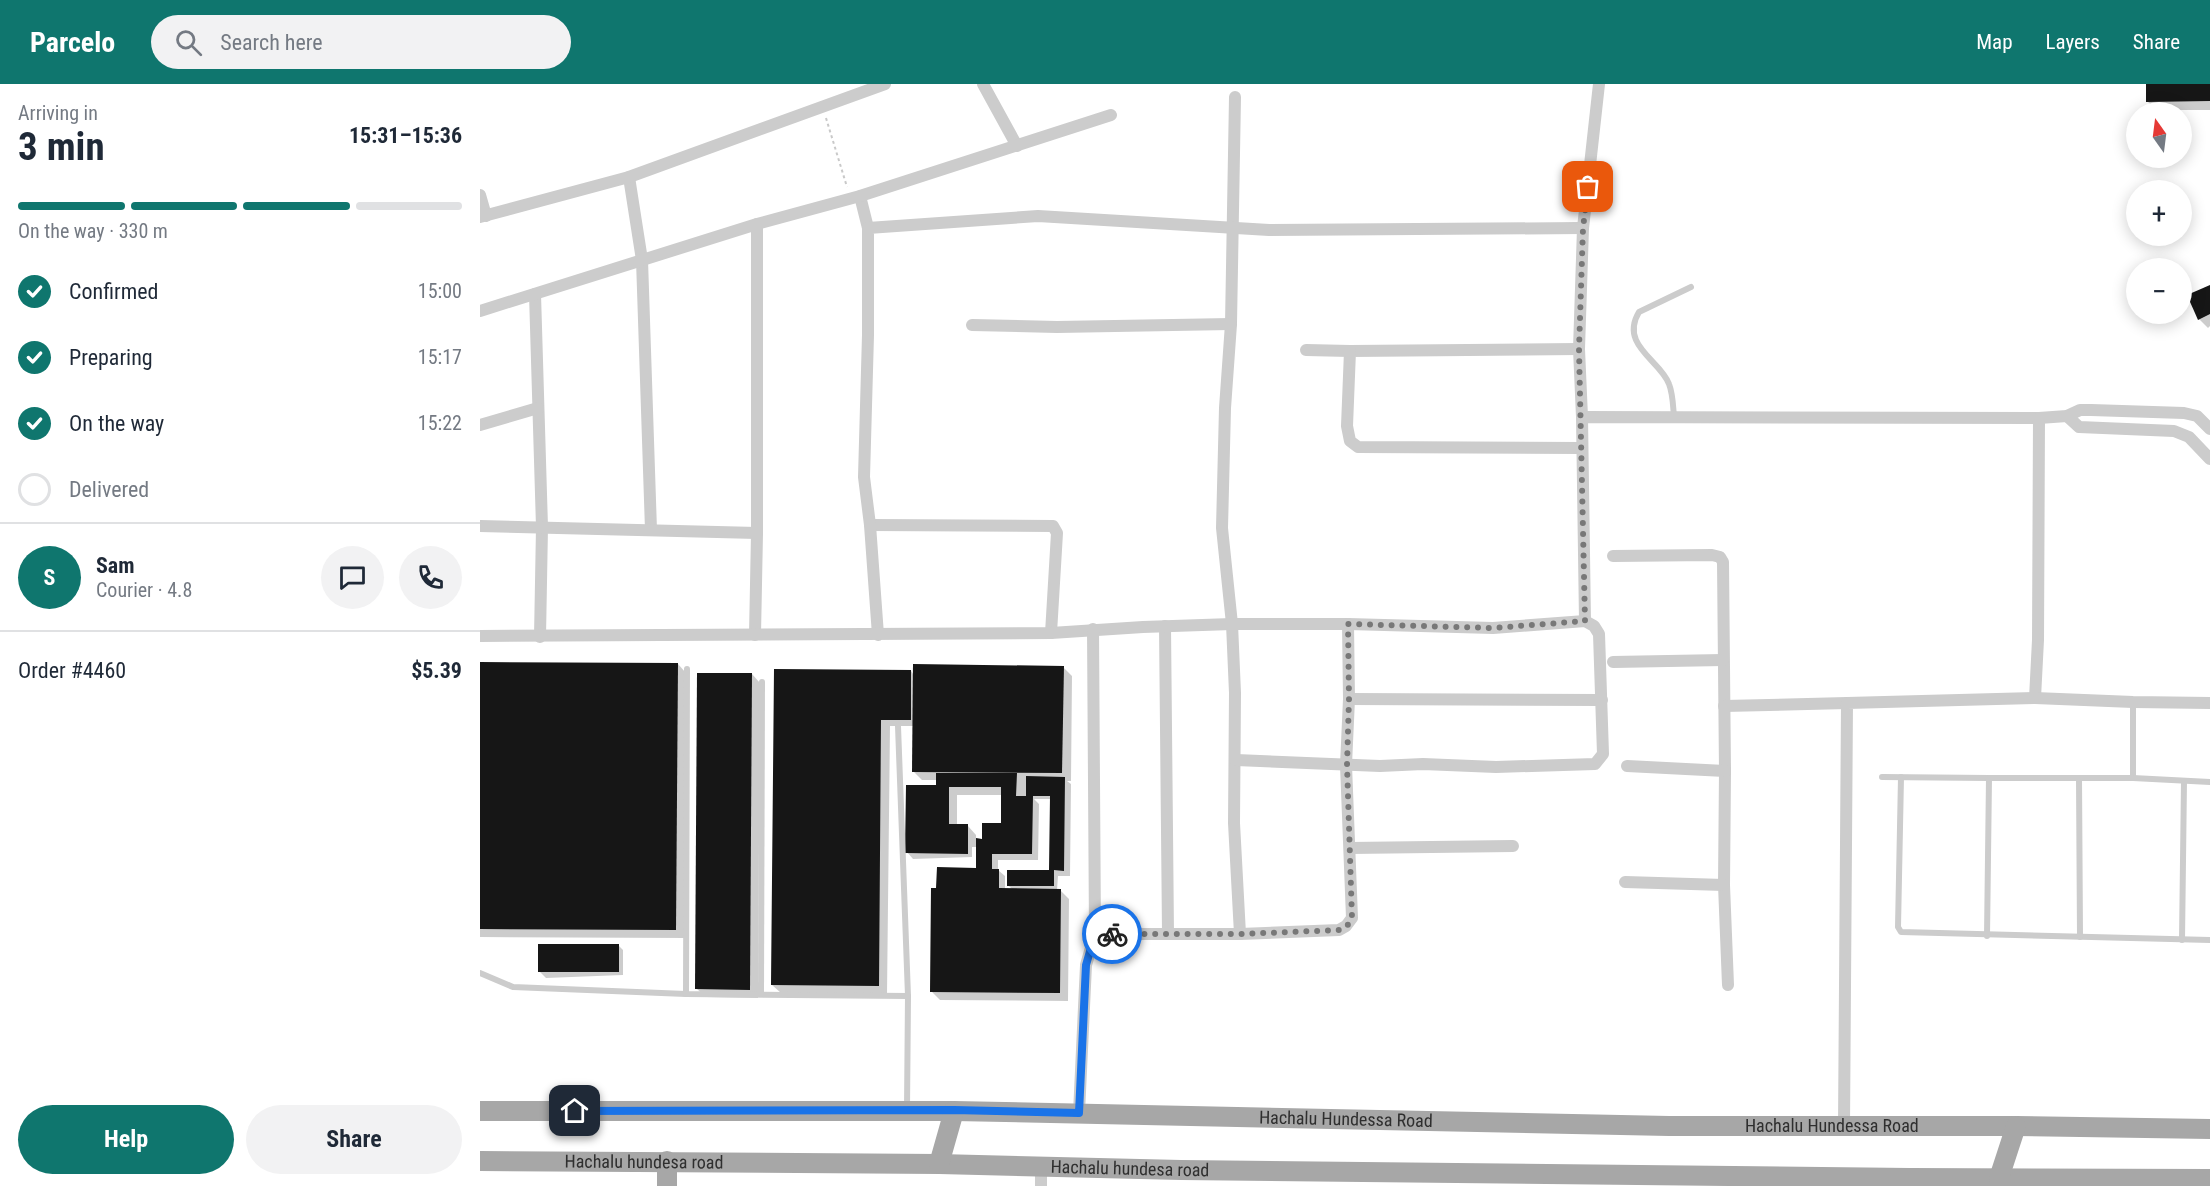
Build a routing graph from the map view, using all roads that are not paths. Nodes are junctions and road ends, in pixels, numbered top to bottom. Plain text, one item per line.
1 (885, 84) edge
2 (983, 84) edge
3 (1599, 84) edge
4 (1235, 97) dead end
5 (1111, 115) dead end
6 (1017, 146) junction
7 (629, 177) junction
8 (480, 195) edge
9 (855, 197) junction
10 (483, 217) edge
11 (757, 224) junction
12 (868, 228) junction
13 (1232, 228) junction
14 (1583, 228) junction
15 (642, 260) junction
16 (1691, 287) dead end
17 (535, 294) junction
18 (480, 311) edge
19 (1231, 324) junction
20 (972, 325) dead end
21 (1579, 349) junction
22 (1306, 350) dead end
23 (1350, 351) junction
24 (538, 408) junction
25 (2067, 416) junction
26 (1582, 417) junction
27 (1674, 417) junction
28 (2039, 418) junction
29 (480, 425) edge
30 (2210, 429) edge
31 (1581, 448) junction
32 (2210, 459) edge
33 (870, 525) junction
34 (480, 526) edge
35 (543, 527) junction
36 (651, 530) junction
37 (758, 533) junction
38 (1613, 556) dead end
39 (1585, 621) junction
40 (1232, 624) junction
41 (1348, 624) junction
42 (1165, 626) junction
43 (1093, 629) junction
44 (1052, 633) junction
45 (755, 635) junction
46 (878, 635) junction
47 (480, 636) edge
48 (540, 637) junction
49 (1723, 660) junction
50 (1613, 662) dead end
51 (687, 669) dead end
52 (762, 682) dead end
53 (2035, 698) junction
54 (1349, 699) junction
55 (1602, 700) junction
56 (2133, 702) junction
57 (2210, 703) edge
58 (1847, 704) junction
59 (1725, 706) junction
60 (898, 726) dead end
61 (1236, 760) junction
62 (1347, 765) junction
63 (1627, 765) dead end
64 (1725, 771) junction
65 (1882, 777) dead end
66 (1901, 777) junction
67 (1989, 778) junction
68 (2079, 778) junction
69 (2133, 778) junction
70 (2184, 781) junction
71 (2210, 782) edge
72 (1513, 846) dead end
73 (1350, 848) junction
74 (1624, 882) dead end
75 (1724, 885) junction
76 (1168, 933) junction
77 (1095, 934) junction
78 (1240, 934) junction
79 (1987, 936) junction
80 (2080, 937) junction
81 (2182, 940) junction
82 (2210, 940) edge
83 (480, 973) edge
84 (1728, 985) dead end
85 (686, 994) junction
86 (761, 994) junction
87 (908, 996) junction
88 (954, 1110) junction
89 (480, 1111) edge
90 (907, 1112) junction
91 (1079, 1113) junction
92 (1844, 1126) junction
93 (2016, 1126) junction
94 (2210, 1129) edge
95 (480, 1161) edge
96 (667, 1161) junction
97 (939, 1164) junction
98 (1041, 1177) edge
99 (1999, 1178) junction
100 (2210, 1179) edge
101 (667, 1186) edge

1 - 7 street
2 - 6 street
3 - 14 street
4 - 13 street
5 - 6 street
6 - 9 street
7 - 10 street
7 - 15 street
8 - 10 street
9 - 11 street
9 - 12 street
11 - 15 street
11 - 37 street
12 - 13 street
12 - 33 street
13 - 14 street
13 - 19 street
14 - 21 street
15 - 17 street
15 - 36 street
16 - 27 lane
17 - 18 street
17 - 24 street
19 - 20 street
19 - 40 street
21 - 23 street
21 - 26 street
22 - 23 street
23 - 31 street
24 - 29 street
24 - 35 street
25 - 28 street
25 - 30 street
25 - 32 street
26 - 27 street
26 - 31 street
27 - 28 street
28 - 53 street
31 - 39 street
33 - 44 street
33 - 46 street
34 - 35 street
35 - 36 street
35 - 48 street
36 - 37 street
37 - 45 street
38 - 49 street
39 - 41 street
39 - 55 street
40 - 41 street
40 - 42 street
40 - 61 street
41 - 54 street
42 - 43 street
42 - 76 street
43 - 44 street
43 - 77 street
44 - 46 street
45 - 46 street
45 - 48 street
47 - 48 street
49 - 50 street
49 - 59 street
51 - 85 lane
52 - 86 lane
53 - 56 street
53 - 58 street
54 - 55 street
54 - 62 street
55 - 62 street
56 - 57 street
56 - 69 lane
58 - 59 street
58 - 92 street
59 - 64 street
60 - 87 lane
61 - 62 street
61 - 78 street
62 - 73 street
63 - 64 street
64 - 75 street
65 - 66 lane
66 - 67 lane
66 - 79 lane
67 - 68 lane
67 - 79 lane
68 - 69 lane
68 - 80 lane
69 - 70 lane
70 - 71 lane
70 - 81 lane
72 - 73 street
73 - 78 street
74 - 75 street
75 - 84 street
76 - 77 street
76 - 78 street
77 - 91 street
79 - 80 lane
80 - 81 lane
81 - 82 lane
83 - 85 lane
85 - 86 lane
86 - 87 lane
87 - 90 lane
88 - 90 main road, Hachalu Hundessa Road
88 - 91 main road, Hachalu Hundessa Road
88 - 97 main road
89 - 90 main road, Hachalu Hundessa Road
91 - 92 main road, Hachalu Hundessa Road
92 - 93 main road, Hachalu Hundessa Road
93 - 94 main road, Hachalu Hundessa Road
93 - 99 main road
95 - 96 main road, Hachalu hundesa road
96 - 97 main road, Hachalu hundesa road
96 - 101 main road
97 - 98 main road, Hachalu hundesa road
98 - 99 main road, Hachalu hundesa road
99 - 100 main road, Hachalu hundesa road

